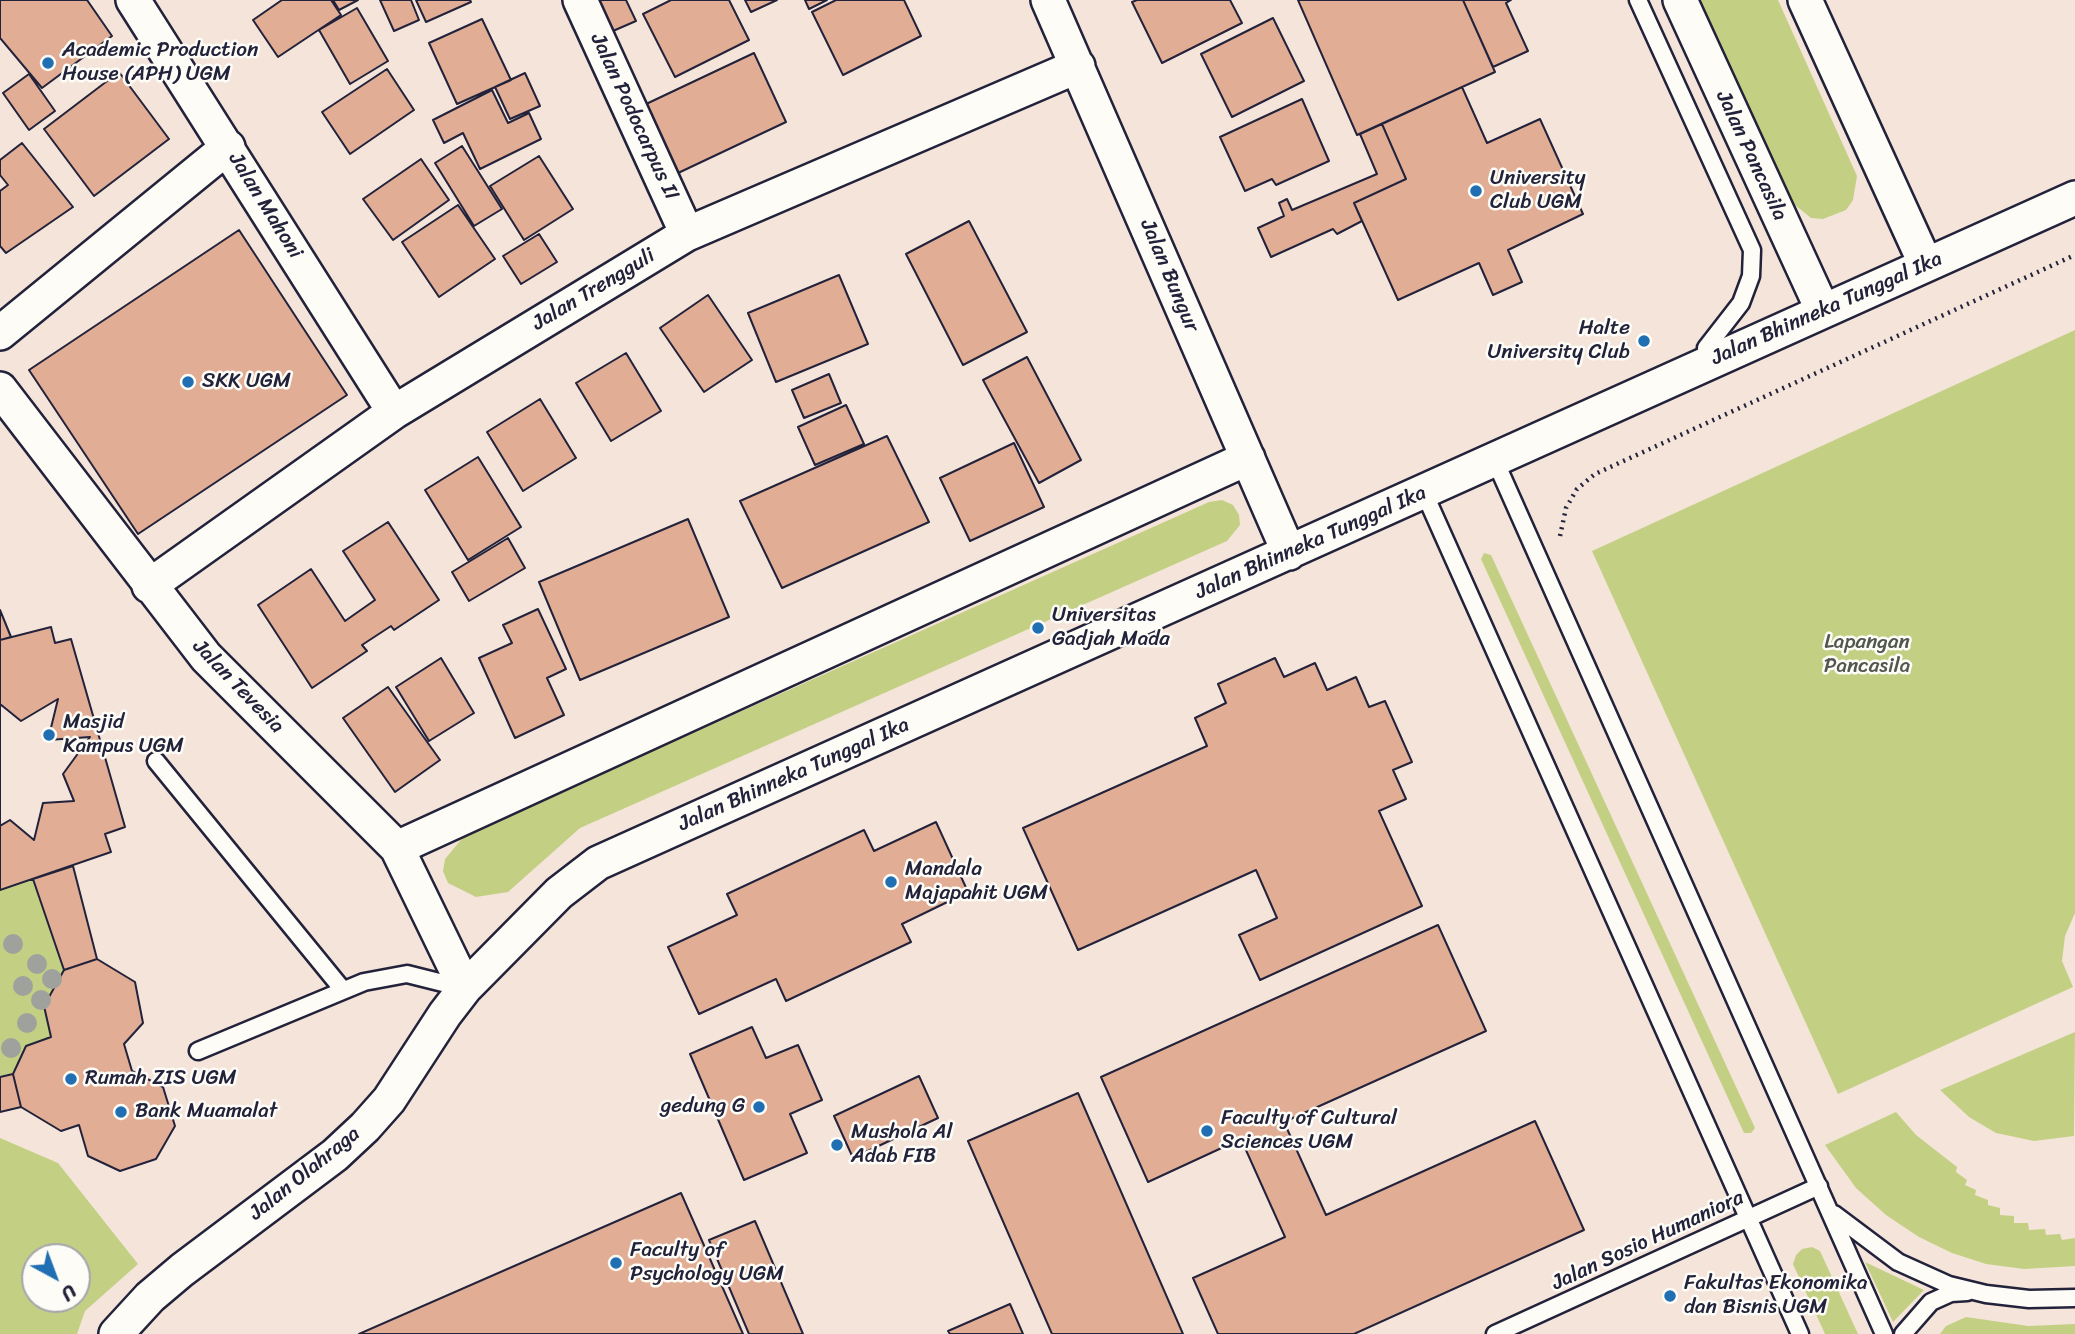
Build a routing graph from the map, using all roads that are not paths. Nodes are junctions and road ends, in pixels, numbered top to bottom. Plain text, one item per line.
1 (133, 0) edge
2 (580, 0) edge
3 (1048, 0) edge
4 (1638, 0) edge
5 (1680, 0) edge
6 (1805, 0) edge
7 (1078, 66) junction
8 (228, 147) junction
9 (2075, 198) edge
10 (687, 233) junction
11 (1923, 258) junction
12 (1820, 304) junction
13 (0, 333) edge
14 (1706, 348) junction
15 (0, 389) edge
16 (394, 412) junction
17 (1492, 453) junction
18 (1248, 458) junction
19 (1421, 485) junction
20 (1286, 547) junction
21 (149, 586) junction
22 (156, 761) dead end
23 (397, 848) junction
24 (465, 988) junction
25 (342, 990) junction
26 (198, 1051) dead end
27 (1818, 1186) junction
28 (1828, 1208) junction
29 (1748, 1218) junction
30 (1973, 1292) junction
31 (2075, 1298) edge
32 (116, 1334) edge
33 (1495, 1334) edge
34 (1800, 1334) edge
35 (1884, 1334) edge
36 (1903, 1334) edge

1 - 8 street, Jalan Mahoni
2 - 10 street, Jalan Podocarpus II
3 - 7 street, Jalan Bungur
4 - 14 lane
5 - 12 street, Jalan Pancasila
6 - 11 street
7 - 10 street, Jalan Trengguli
7 - 18 street, Jalan Bungur
8 - 13 street
8 - 16 street, Jalan Mahoni
9 - 11 street, Jalan Bhinneka Tunggal Ika
10 - 16 street, Jalan Trengguli
11 - 12 street, Jalan Bhinneka Tunggal Ika
12 - 14 street, Jalan Bhinneka Tunggal Ika
12 - 17 street, Jalan Bhinneka Tunggal Ika
14 - 17 street, Jalan Bhinneka Tunggal Ika
15 - 21 street, Jalan Tevesia
16 - 21 street, Jalan Trengguli
17 - 19 street, Jalan Bhinneka Tunggal Ika
17 - 27 lane
18 - 20 street, Jalan Bungur
18 - 23 street
19 - 20 street, Jalan Bhinneka Tunggal Ika
19 - 29 lane
20 - 24 street, Jalan Bhinneka Tunggal Ika
21 - 23 street, Jalan Tevesia
22 - 25 lane
23 - 24 street, Jalan Tevesia
24 - 25 lane
24 - 32 street, Jalan Olahraga
25 - 26 lane
27 - 28 lane
27 - 29 lane, Jalan Sosio Humaniora
28 - 30 lane
28 - 35 lane
29 - 33 lane, Jalan Sosio Humaniora
29 - 34 lane
30 - 31 lane
30 - 36 lane

